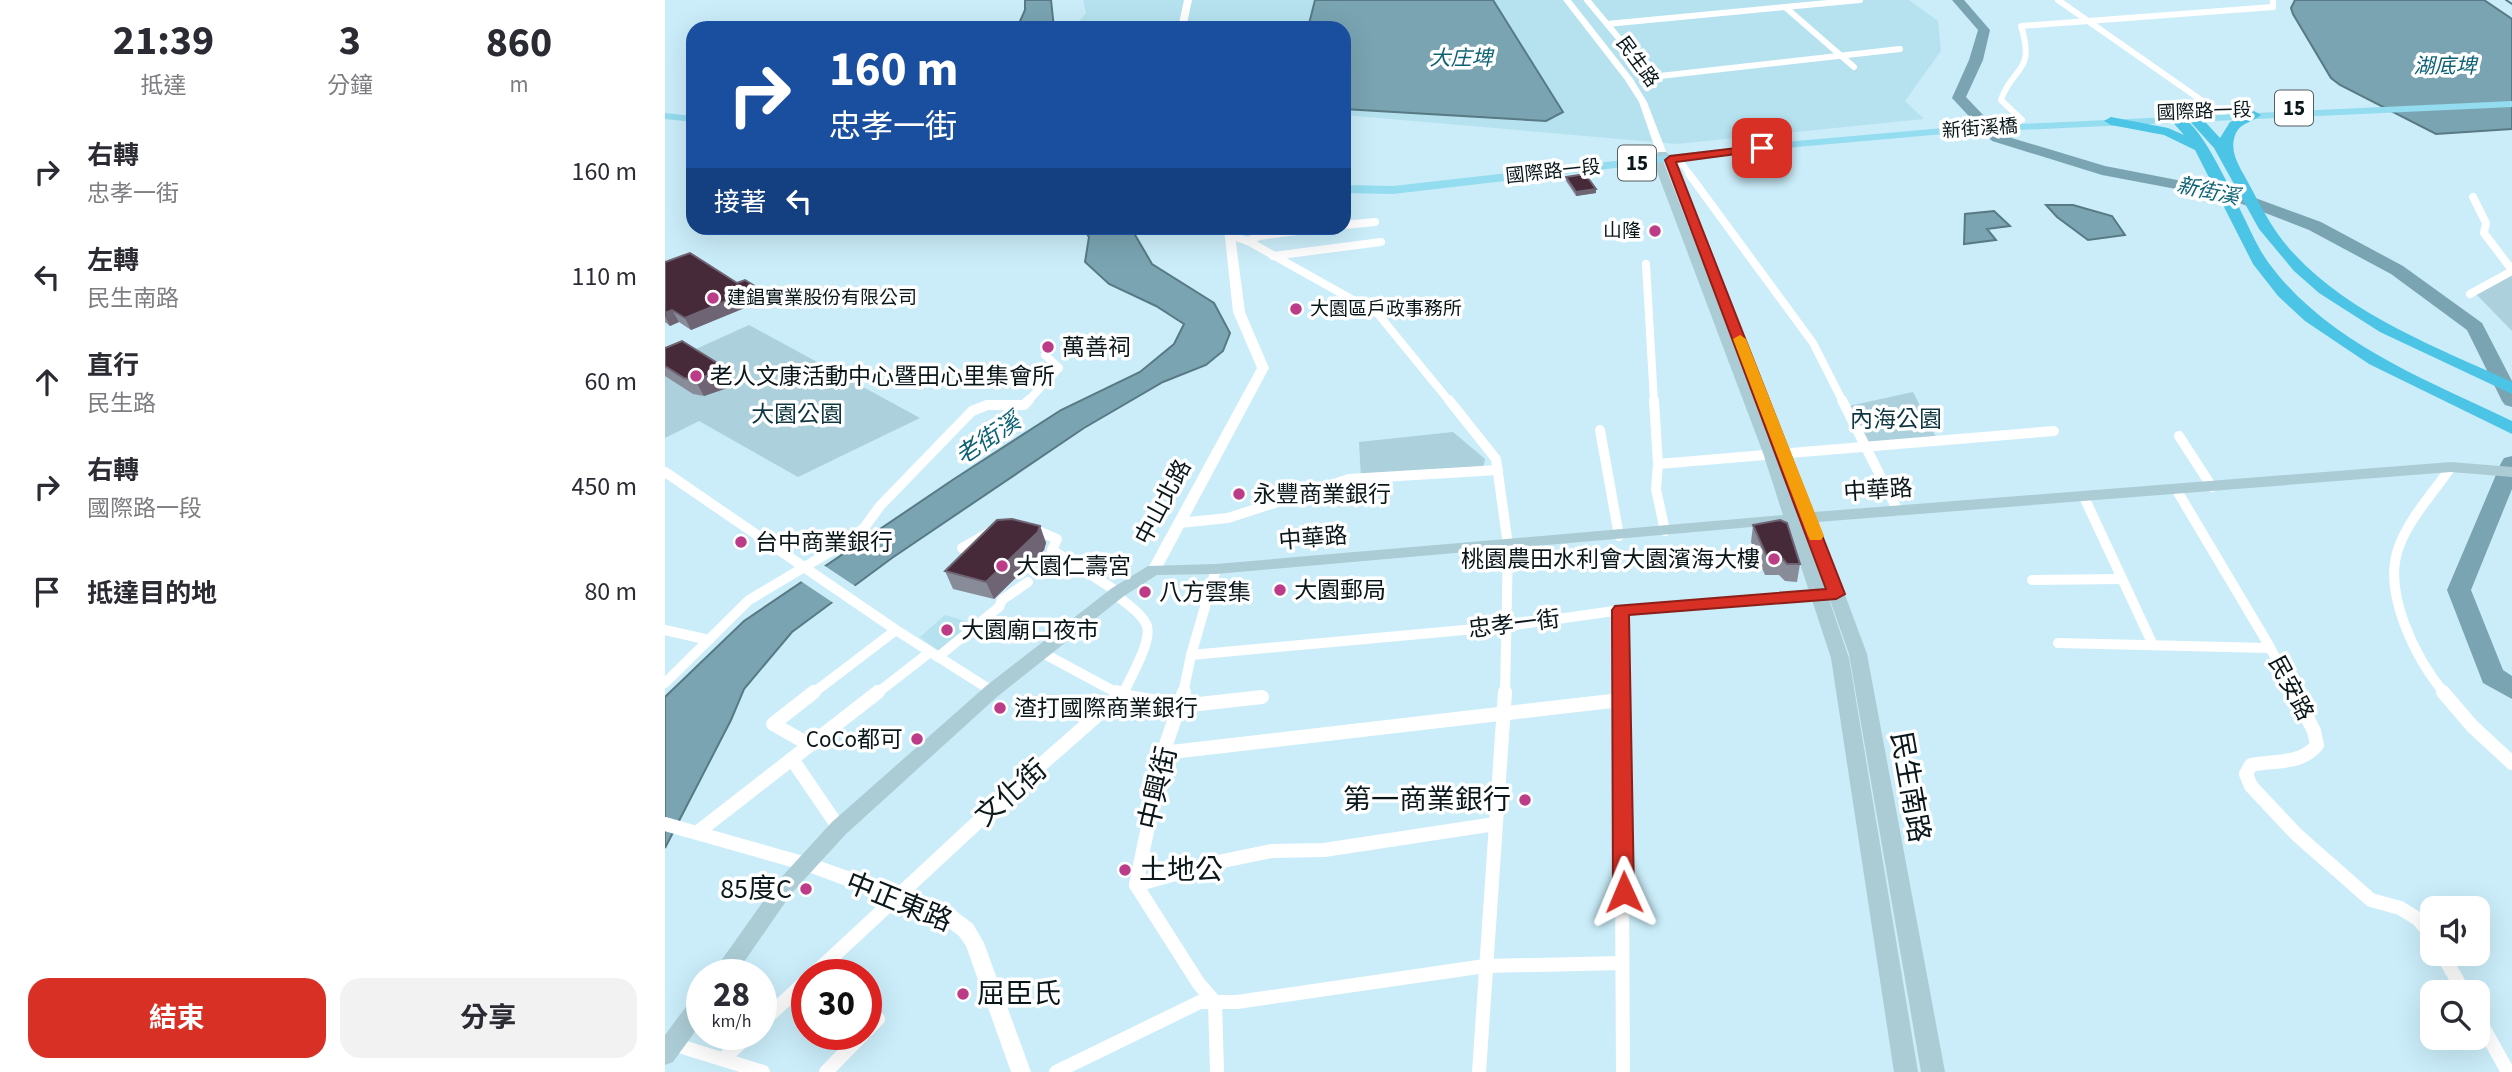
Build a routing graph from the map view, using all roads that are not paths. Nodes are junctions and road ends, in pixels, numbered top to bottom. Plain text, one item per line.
1 (1188, 0) edge
2 (1567, 0) edge
3 (1587, 0) edge
4 (1776, 0) edge
5 (1860, 0) edge
6 (2058, 0) edge
7 (2271, 0) edge
8 (1785, 7) junction
9 (1184, 21) edge
10 (2087, 21) junction
11 (1607, 24) junction
12 (1900, 50) dead end
13 (1841, 56) junction
14 (1854, 66) dead end
15 (1651, 77) junction
16 (1629, 79) junction
17 (2512, 102) edge
18 (665, 113) edge
19 (686, 114) edge
20 (2220, 114) junction
21 (2253, 115) junction
22 (2176, 116) junction
23 (2193, 117) junction
24 (686, 118) edge
25 (2111, 121) junction
26 (2026, 123) junction
27 (1928, 128) joint
28 (2205, 154) junction
29 (2228, 155) junction
30 (1663, 158) junction
31 (1351, 184) edge
32 (1351, 189) edge
33 (2473, 197) dead end
34 (1375, 222) dead end
35 (1351, 224) edge
36 (1229, 235) edge
37 (1237, 235) edge
38 (1267, 235) edge
39 (1248, 241) junction
40 (1381, 242) dead end
41 (1273, 256) junction
42 (1646, 264) dead end
43 (2512, 270) edge
44 (2470, 295) dead end
45 (1045, 355) dead end
46 (2512, 389) edge
47 (2512, 428) edge
48 (1600, 430) dead end
49 (2054, 431) dead end
50 (2179, 436) dead end
51 (1863, 445) junction
52 (1776, 452) junction
53 (1658, 464) junction
54 (2451, 467) junction
55 (1497, 470) junction
56 (665, 472) edge
57 (2512, 472) edge
58 (2212, 487) junction
59 (2176, 489) junction
60 (2084, 497) junction
61 (1898, 511) junction
62 (1800, 518) junction
63 (1179, 523) junction
64 (1665, 531) junction
65 (1619, 536) junction
66 (1508, 545) junction
67 (962, 548) dead end
68 (806, 568) junction
69 (1216, 569) junction
70 (1154, 570) junction
71 (2122, 579) junction
72 (2032, 580) dead end
73 (1028, 582) dead end
74 (1116, 593) junction
75 (1827, 594) junction
76 (1621, 610) junction
77 (1508, 626) junction
78 (665, 630) edge
79 (896, 630) junction
80 (709, 639) junction
81 (2058, 643) dead end
82 (2153, 645) junction
83 (2269, 648) junction
84 (1041, 652) junction
85 (934, 655) junction
86 (1191, 655) junction
87 (665, 683) edge
88 (992, 691) junction
89 (1122, 696) junction
90 (1262, 697) dead end
91 (1620, 700) junction
92 (1181, 706) junction
93 (1505, 715) junction
94 (810, 745) junction
95 (1163, 753) junction
96 (792, 759) junction
97 (2512, 763) edge
98 (665, 824) edge
99 (1495, 824) junction
100 (839, 828) junction
101 (695, 831) junction
102 (806, 864) junction
103 (1136, 885) junction
104 (894, 898) junction
105 (2420, 921) edge
106 (733, 959) edge
107 (830, 959) edge
108 (1622, 963) junction
109 (1485, 966) junction
110 (791, 995) edge
111 (1215, 1002) junction
112 (777, 1008) edge
113 (686, 1025) edge
114 (2490, 1040) edge
115 (669, 1049) edge
116 (733, 1050) edge
117 (848, 1050) edge
118 (724, 1058) junction
119 (764, 1072) edge
120 (826, 1072) edge
121 (1021, 1072) edge
122 (1056, 1072) edge
123 (1217, 1072) edge
124 (1479, 1072) edge
125 (1623, 1072) edge
126 (1906, 1072) edge
127 (1933, 1072) edge
128 (2508, 1072) edge

1 - 9 street
2 - 16 street, 民生路
3 - 11 street
4 - 8 street
5 - 8 street
6 - 10 street
7 - 10 street
8 - 11 street
8 - 13 street
10 - 20 street
10 - 26 street
11 - 15 street
12 - 13 street
13 - 14 street
13 - 15 street
15 - 16 street
16 - 30 street, 民生路
17 - 20 main road, 國際路一段 / 15
17 - 21 main road, 國際路一段 / 15
18 - 19 main road
18 - 24 main road
20 - 21 main road, 國際路一段 / 15
20 - 22 main road, 國際路一段 / 15
20 - 23 main road, 國際路一段 / 15
21 - 29 highway
22 - 23 main road, 國際路一段 / 15
22 - 25 main road, 國際路一段 / 15
22 - 26 main road, 國際路一段 / 15
22 - 28 highway
23 - 29 highway
25 - 26 main road, 國際路一段 / 15
25 - 28 highway
26 - 27 main road, 新街溪橋 / 15
27 - 30 main road, 國際路一段 / 15
28 - 47 highway
29 - 46 highway
30 - 31 main road, 國際路一段 / 15
30 - 32 main road, 國際路一段 / 15
30 - 51 street
30 - 52 main road, 民生路
33 - 43 street
34 - 35 street
36 - 63 street, 中山北路
37 - 39 street
38 - 39 street
39 - 41 street
40 - 41 street
41 - 55 street
42 - 53 street
43 - 44 street
45 - 68 street
48 - 65 street
49 - 51 street
50 - 58 street
51 - 52 street
51 - 61 street
52 - 53 street
52 - 62 main road, 民生路
53 - 64 street
54 - 57 main road, 中華路
54 - 58 main road, 中華路
54 - 97 street
55 - 63 street
55 - 66 street
56 - 68 street
58 - 59 main road, 中華路
59 - 60 main road, 中華路
59 - 83 street, 民安路
60 - 61 main road, 中華路
60 - 71 street
61 - 62 main road, 中華路
62 - 64 main road, 中華路
62 - 75 main road, 民生南路
63 - 70 street, 中山北路
64 - 65 main road, 中華路
65 - 66 main road, 中華路
66 - 69 main road, 中華路
66 - 77 street
67 - 74 street
68 - 79 street
68 - 80 street
69 - 70 main road, 中華路
69 - 86 street, 中興街
70 - 74 main road, 中山北路
71 - 72 street
71 - 82 street
73 - 85 street
74 - 84 main road, 中山北路
74 - 89 street, 文化街
75 - 76 street, 忠孝一街
75 - 126 main road, 民生南路
75 - 127 main road, 民生南路
76 - 77 street, 忠孝一街
76 - 91 street
77 - 86 street, 忠孝一街
77 - 93 street
78 - 80 street
79 - 85 street
79 - 94 street
80 - 87 street
81 - 82 street
82 - 83 street
83 - 105 street, 民安路
84 - 88 main road, 中山北路
84 - 89 street
85 - 88 street
85 - 94 street
86 - 92 street, 中興街
88 - 100 main road, 中山北路
89 - 92 street
89 - 104 street, 文化街
90 - 92 street
91 - 93 street
91 - 108 street
92 - 95 street, 中興街
93 - 95 street
93 - 99 street
94 - 96 street
95 - 103 street, 中興街
96 - 100 street
96 - 101 street
98 - 101 street
99 - 103 street
99 - 109 street
100 - 102 main road, 中山北路
101 - 102 street
102 - 104 street, 中正東路
102 - 106 main road, 中山北路
103 - 111 street
104 - 107 street, 文化街
104 - 121 street, 中正東路
108 - 109 street
108 - 125 street
109 - 111 street
109 - 124 street
110 - 112 street
111 - 122 street
111 - 123 street
113 - 115 main road
114 - 128 street
115 - 118 street
116 - 118 street
117 - 120 street
118 - 119 street

